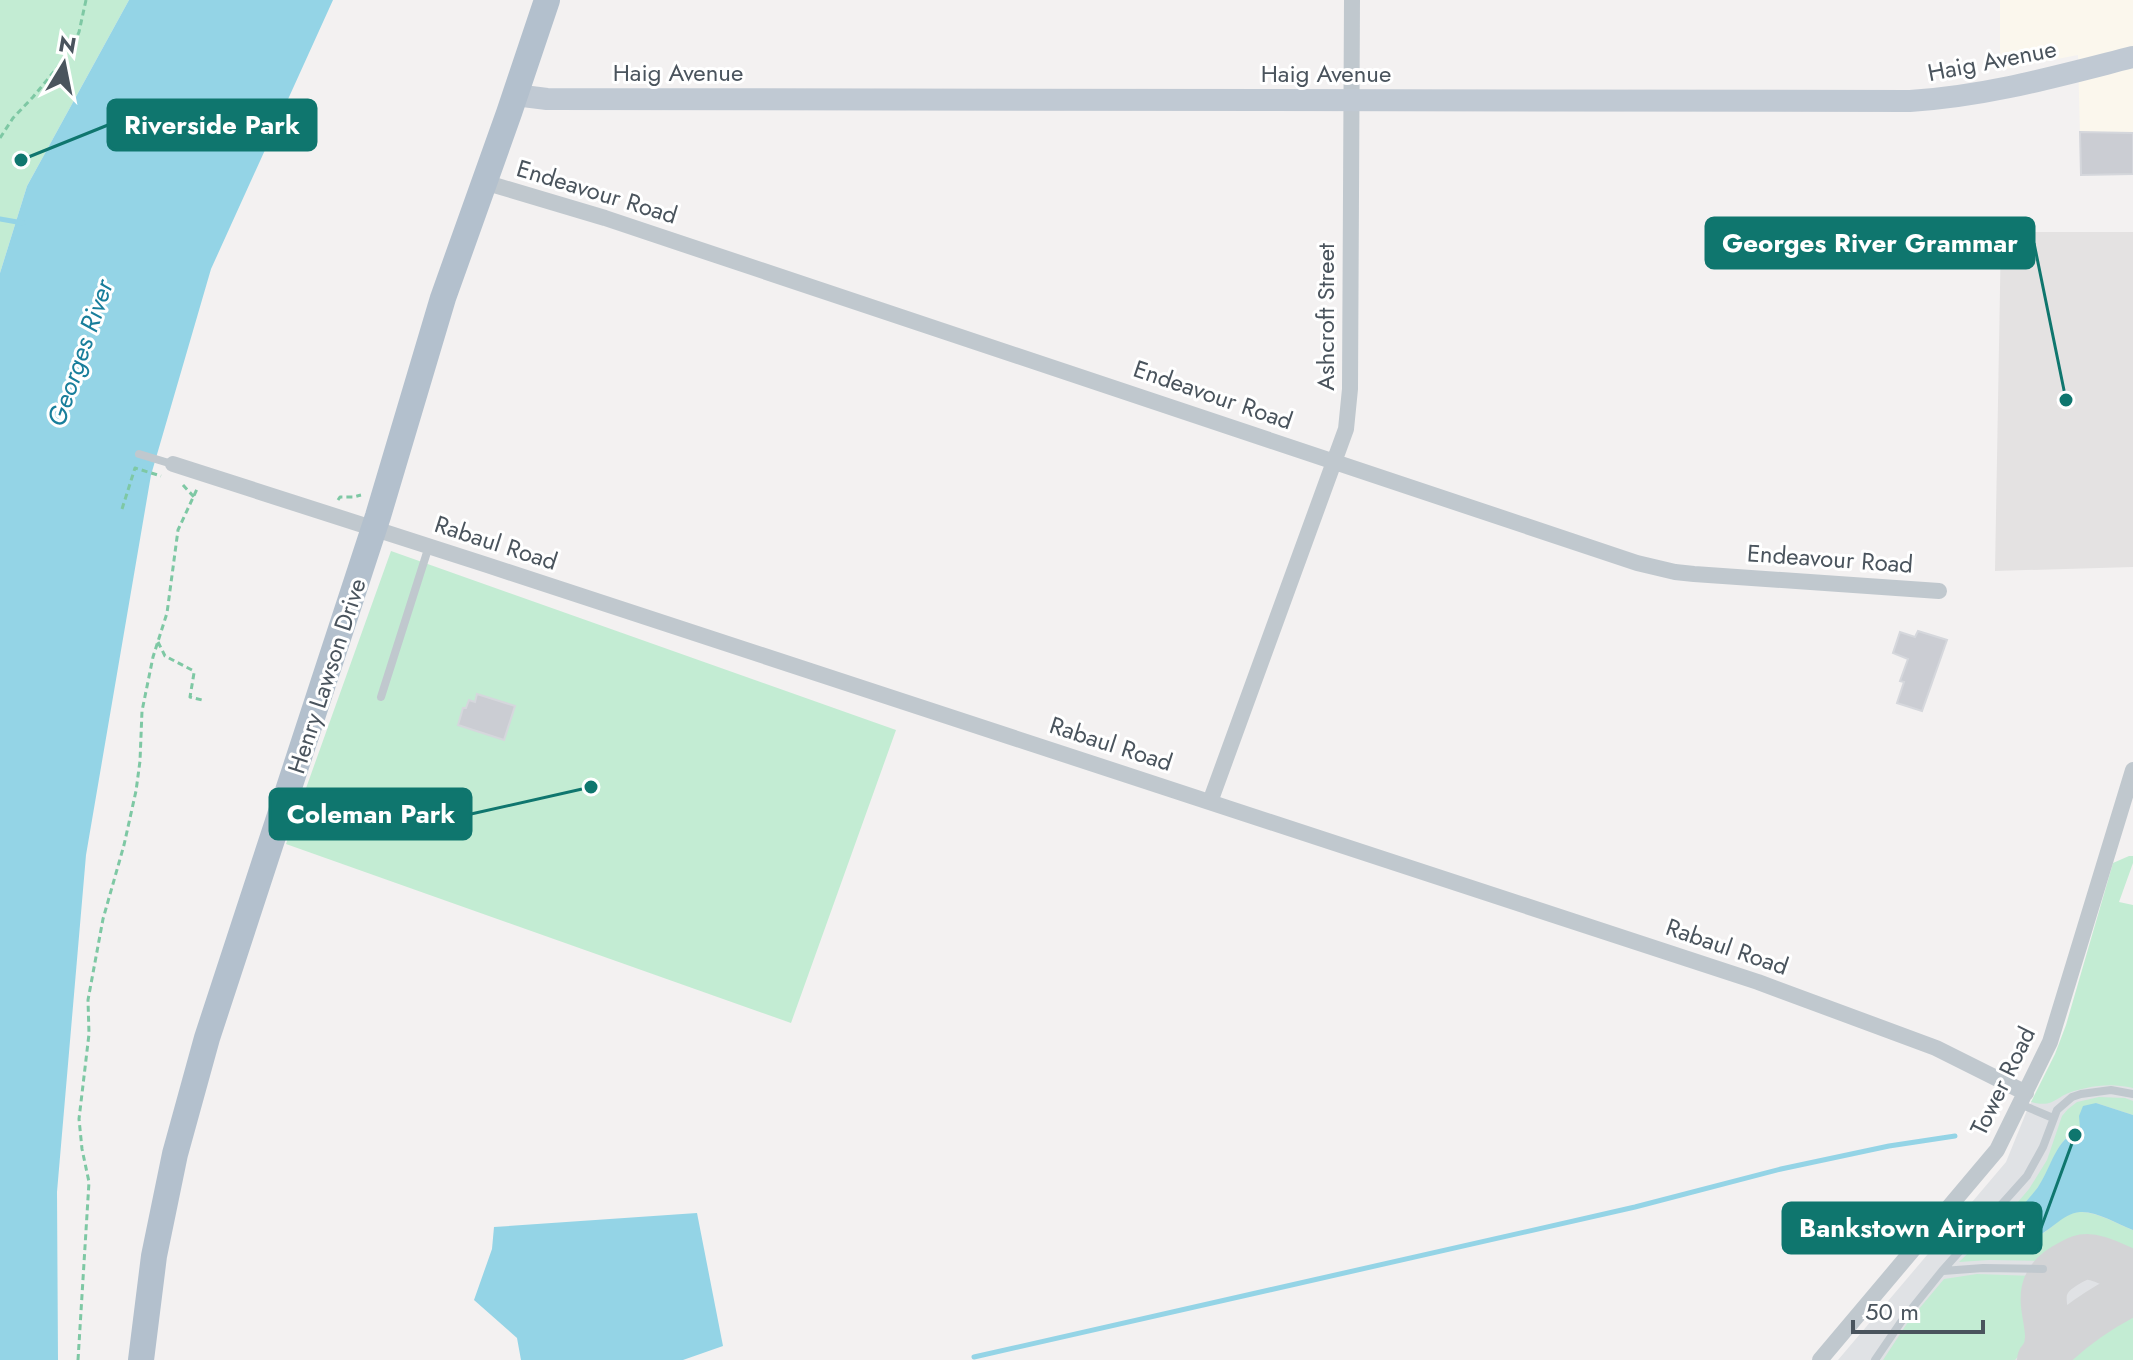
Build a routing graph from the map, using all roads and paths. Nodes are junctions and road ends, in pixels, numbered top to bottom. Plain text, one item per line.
1 (86, 0) edge
2 (547, 0) edge
3 (1352, 0) edge
4 (2133, 57) edge
5 (515, 95) junction
6 (1351, 100) junction
7 (0, 138) edge
8 (484, 182) junction
9 (139, 454) dead end
10 (1335, 462) junction
11 (173, 464) joint
12 (133, 471) dead end
13 (203, 474) junction
14 (123, 507) dead end
15 (374, 528) junction
16 (429, 546) junction
17 (1939, 591) dead end
18 (158, 642) junction
19 (381, 697) dead end
20 (202, 700) dead end
21 (2133, 770) edge
22 (1210, 802) junction
23 (2133, 1094) edge
24 (2023, 1099) junction
25 (2053, 1118) junction
26 (2043, 1269) dead end
27 (1942, 1271) junction
28 (78, 1360) edge
29 (141, 1360) edge
30 (1820, 1360) edge
31 (1875, 1360) edge

1 - 7 path
2 - 5 main road, Henry Lawson Drive
3 - 6 street, Ashcroft Street
4 - 6 main road, Haig Avenue
5 - 6 main road, Haig Avenue
5 - 8 main road, Henry Lawson Drive
6 - 10 street, Ashcroft Street
8 - 10 street, Endeavour Road
8 - 15 main road, Henry Lawson Drive
9 - 11 lane
10 - 17 street, Endeavour Road
10 - 22 street, Ashcroft Street
11 - 13 street, Rabaul Road
12 - 14 path
13 - 15 street, Rabaul Road
13 - 18 path
15 - 16 street, Rabaul Road
15 - 29 main road, Henry Lawson Drive
16 - 19 lane
16 - 22 street, Rabaul Road
18 - 20 path
18 - 28 path
21 - 24 street, Tower Road
22 - 24 street, Rabaul Road
23 - 25 lane
24 - 25 lane
24 - 30 street, Tower Road
25 - 27 lane
26 - 27 lane
27 - 31 lane

